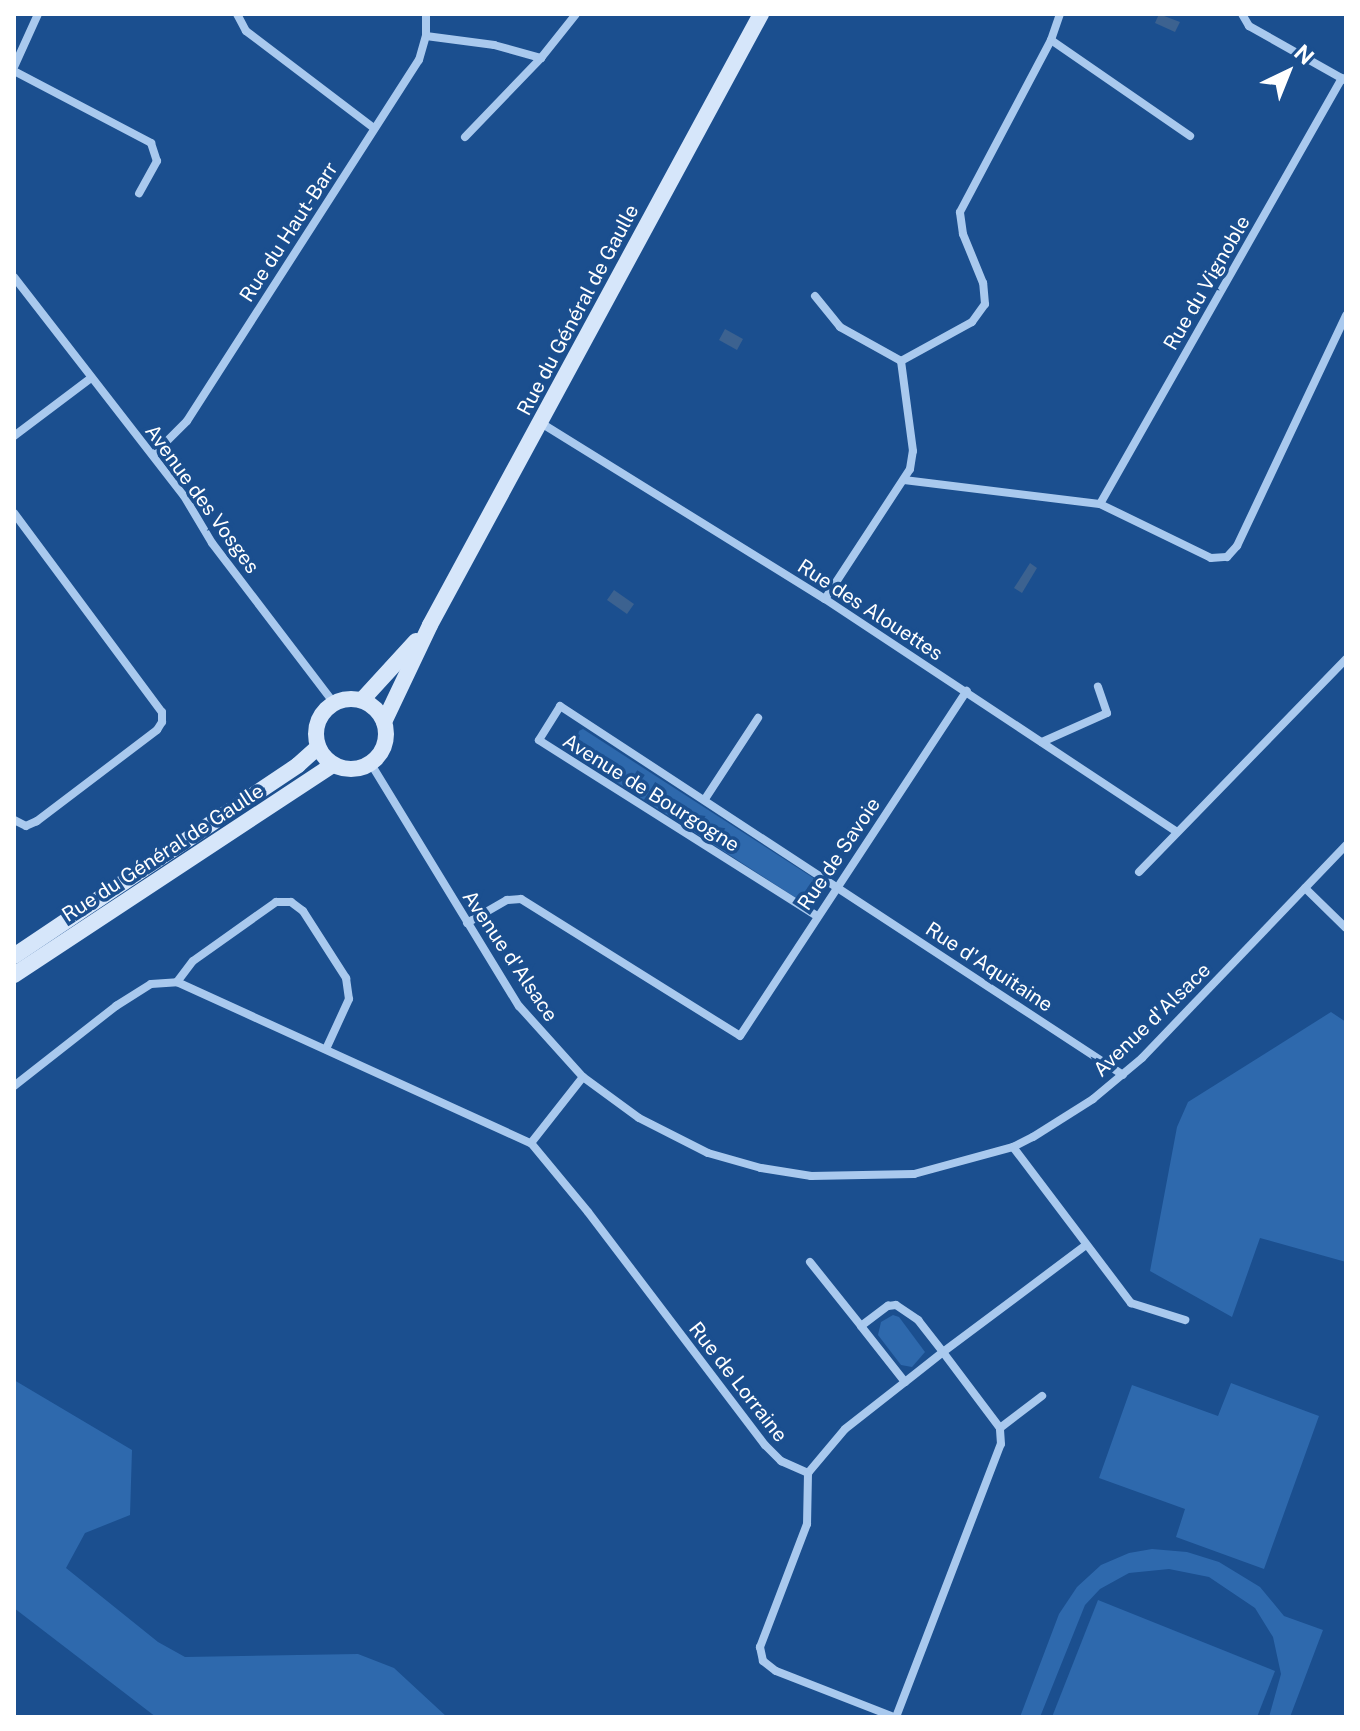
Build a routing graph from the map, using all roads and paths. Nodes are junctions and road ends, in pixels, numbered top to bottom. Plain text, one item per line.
1 (38, 14) edge
2 (237, 14) edge
3 (426, 14) edge
4 (576, 14) edge
5 (761, 14) edge
6 (1060, 14) edge
7 (1242, 14) edge
8 (426, 36) junction
9 (1051, 40) junction
10 (541, 58) junction
11 (14, 69) edge
12 (1344, 80) edge
13 (374, 128) junction
14 (1190, 136) dead end
15 (465, 137) dead end
16 (139, 193) dead end
17 (14, 277) edge
18 (815, 296) dead end
19 (1346, 315) edge
20 (901, 361) junction
21 (91, 378) junction
22 (541, 423) junction
23 (14, 436) edge
24 (153, 455) junction
25 (904, 480) junction
26 (1100, 504) junction
27 (14, 513) edge
28 (825, 599) junction
29 (430, 625) junction
30 (1346, 659) edge
31 (1098, 687) dead end
32 (967, 691) junction
33 (362, 700) junction
34 (334, 703) junction
35 (758, 718) dead end
36 (384, 722) junction
37 (1042, 742) junction
38 (318, 747) junction
39 (371, 764) junction
40 (333, 765) junction
41 (705, 799) junction
42 (14, 820) edge
43 (1177, 832) junction
44 (1346, 845) edge
45 (1139, 872) dead end
46 (837, 888) junction
47 (1305, 888) junction
48 (817, 916) junction
49 (467, 923) junction
50 (1346, 928) edge
51 (14, 956) edge
52 (14, 975) edge
53 (177, 982) junction
54 (326, 1049) junction
55 (1123, 1075) junction
56 (583, 1077) junction
57 (14, 1086) edge
58 (531, 1143) junction
59 (1013, 1147) junction
60 (1086, 1245) junction
61 (810, 1262) dead end
62 (1185, 1320) dead end
63 (861, 1326) junction
64 (943, 1352) junction
65 (905, 1382) junction
66 (1042, 1396) dead end
67 (1000, 1428) junction
68 (808, 1473) junction
69 (895, 1717) edge

1 - 11 street
2 - 13 street
3 - 8 street, Rue du Haut-Barr
4 - 10 street
5 - 22 main road, Rue du Général de Gaulle
6 - 9 street
7 - 12 street
8 - 10 street
8 - 13 street, Rue du Haut-Barr
9 - 14 street
9 - 20 street
10 - 15 street
11 - 16 street
12 - 26 street, Rue du Vignoble
13 - 24 street, Rue du Haut-Barr
17 - 21 street, Avenue des Vosges
18 - 20 street
19 - 26 street
20 - 25 street
21 - 23 street
21 - 24 street, Avenue des Vosges
22 - 28 street, Rue des Alouettes
22 - 29 main road, Rue du Général de Gaulle
24 - 34 street, Avenue des Vosges
25 - 26 street
25 - 28 street
27 - 42 street
28 - 32 street, Rue des Alouettes
29 - 33 main road, Rue du Général de Gaulle
29 - 36 main road, Rue du Général de Gaulle
30 - 43 street
31 - 37 street
32 - 37 street, Rue des Alouettes
32 - 46 street, Rue de Savoie
33 - 34 main road
33 - 36 main road
34 - 38 main road
35 - 41 street
36 - 39 main road
37 - 43 street, Rue des Alouettes
38 - 40 main road
38 - 51 main road, Rue du Général de Gaulle
39 - 40 main road
39 - 49 street, Avenue d'Alsace
40 - 52 main road, Rue du Général de Gaulle
41 - 46 street, Avenue de Bourgogne
41 - 48 street, Avenue de Bourgogne
43 - 45 street
44 - 47 street, Avenue d'Alsace
46 - 48 street, Rue de Savoie
46 - 55 street, Rue d'Aquitaine
47 - 50 street
47 - 55 street, Avenue d'Alsace
48 - 49 street, Rue de Savoie
49 - 56 street, Avenue d'Alsace
53 - 54 street, Rue de Lorraine
53 - 54 street
53 - 57 street
54 - 58 street, Rue de Lorraine
55 - 59 street, Avenue d'Alsace
56 - 58 street
56 - 59 street, Avenue d'Alsace
58 - 68 street, Rue de Lorraine
59 - 60 street
60 - 62 street
60 - 64 street
61 - 63 street
63 - 64 street
63 - 65 street
64 - 65 street
64 - 67 street
65 - 68 street
66 - 67 street
67 - 69 street
68 - 69 street

